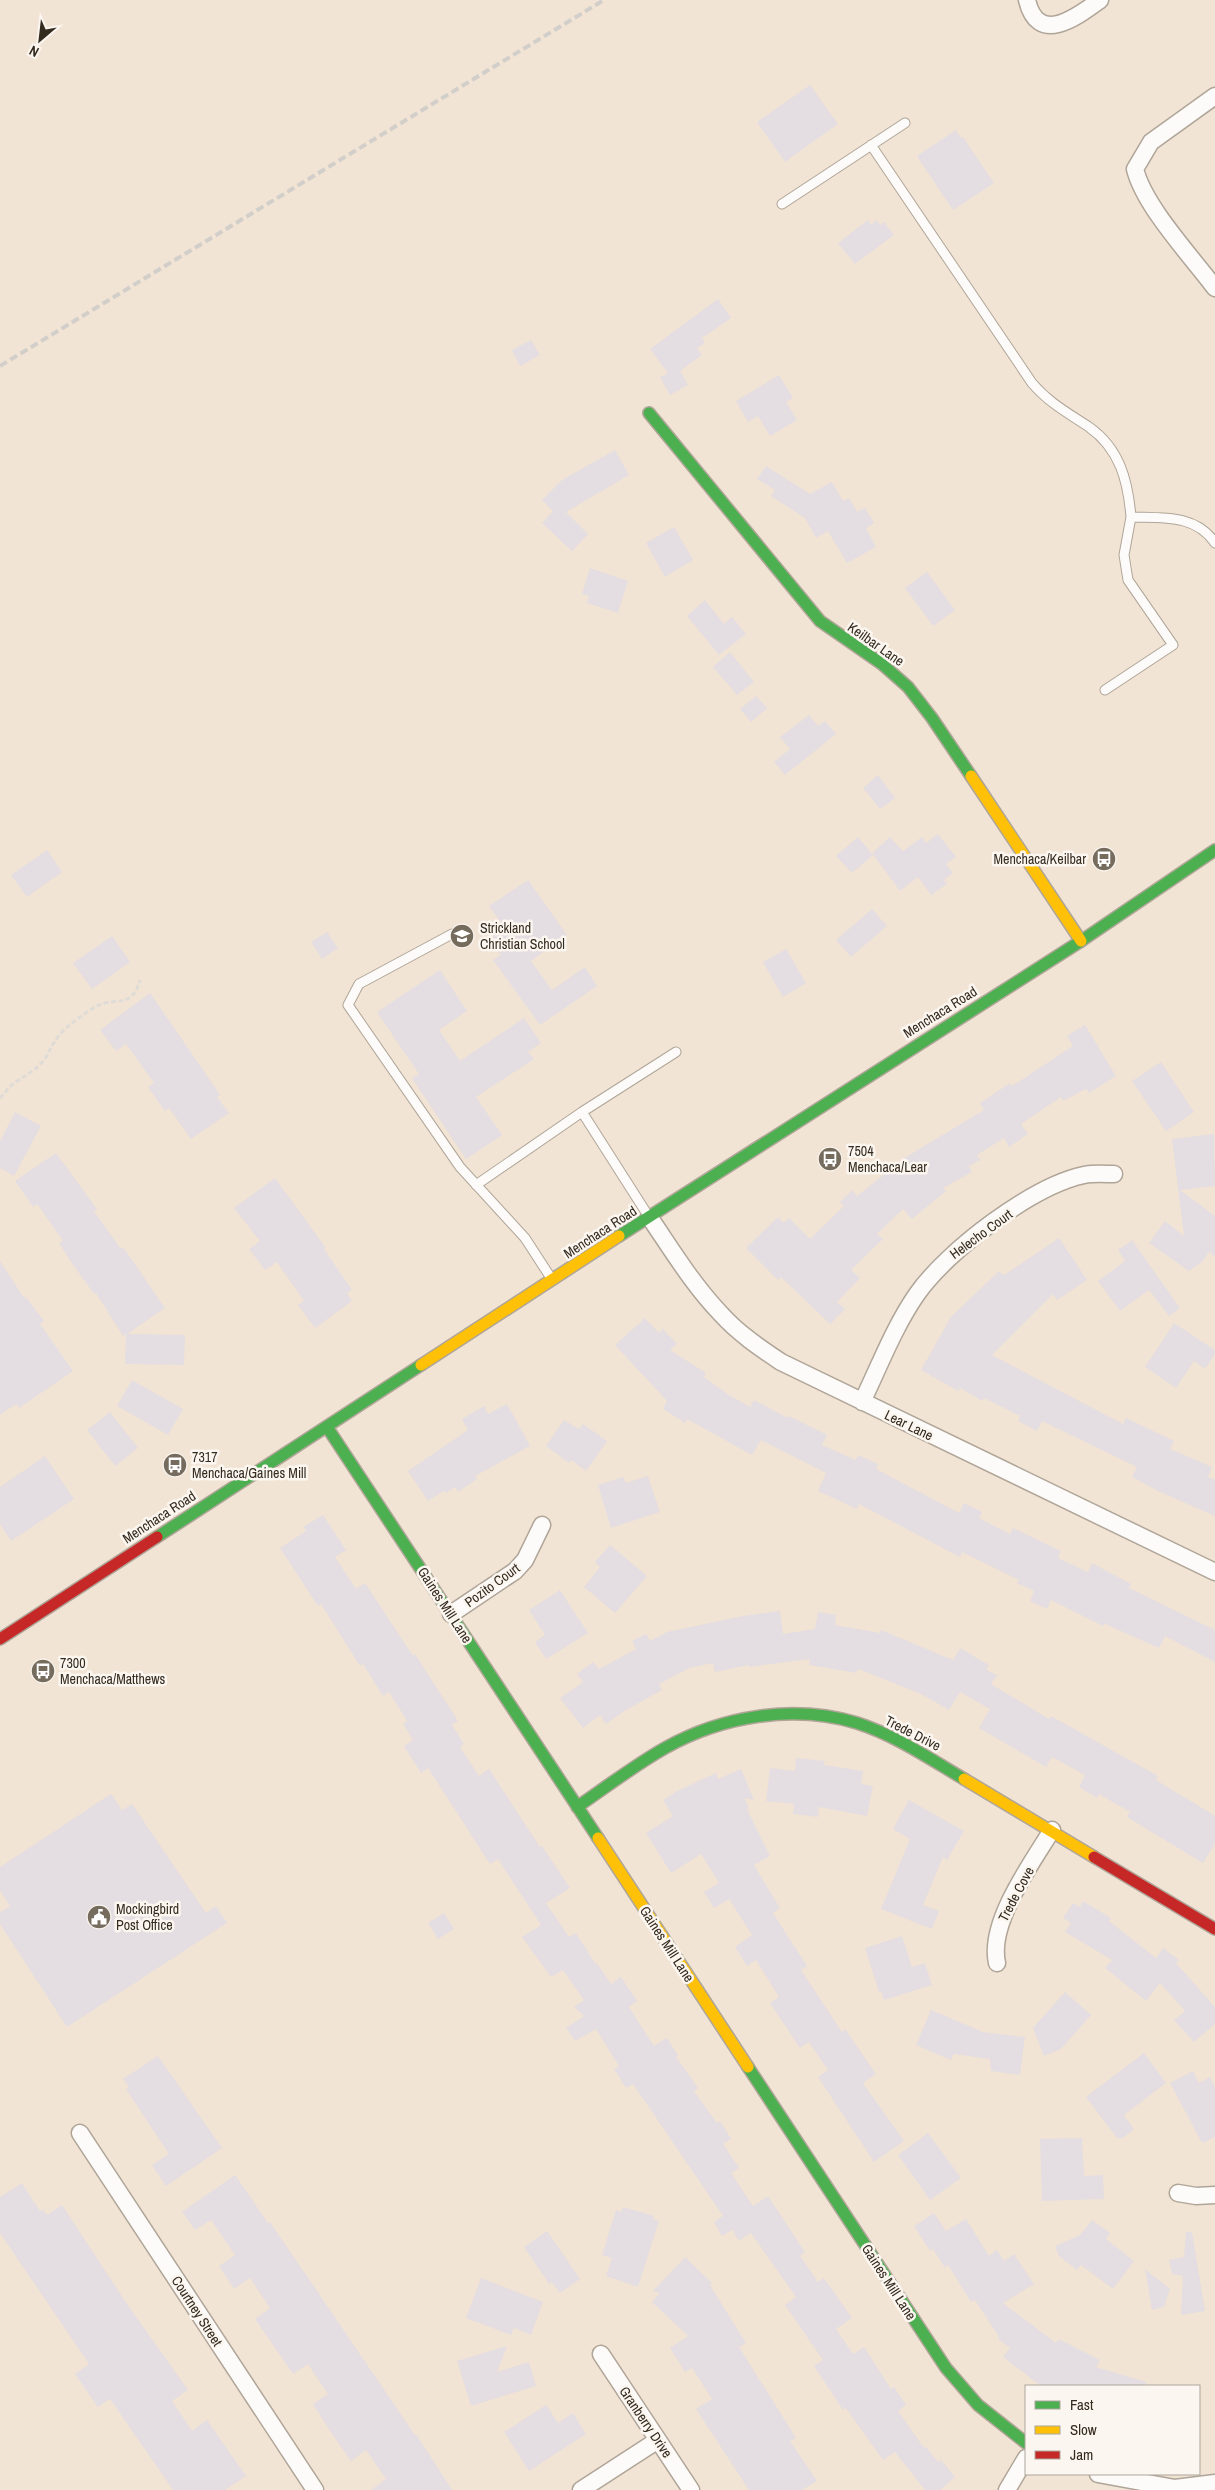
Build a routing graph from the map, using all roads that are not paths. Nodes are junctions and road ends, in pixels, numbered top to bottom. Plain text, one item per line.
1 (1027, 0) edge
2 (1100, 0) edge
3 (1215, 96) edge
4 (905, 123) dead end
5 (871, 145) junction
6 (782, 204) dead end
7 (1215, 288) edge
8 (649, 413) dead end
9 (1131, 517) junction
10 (1215, 543) edge
11 (1105, 690) dead end
12 (1215, 850) edge
13 (452, 934) dead end
14 (1081, 941) junction
15 (676, 1052) dead end
16 (582, 1112) junction
17 (1114, 1174) dead end
18 (476, 1184) junction
19 (650, 1218) junction
20 (553, 1280) junction
21 (862, 1402) junction
22 (327, 1427) junction
23 (542, 1525) dead end
24 (1215, 1572) edge
25 (451, 1614) junction
26 (0, 1639) edge
27 (577, 1807) junction
28 (1052, 1830) junction
29 (1215, 1929) edge
30 (997, 1963) dead end
31 (80, 2133) dead end
32 (1178, 2193) dead end
33 (1215, 2195) edge
34 (601, 2354) dead end
35 (658, 2440) junction
36 (1025, 2442) edge
37 (1025, 2460) edge
38 (1103, 2475) edge
39 (1215, 2483) edge
40 (1175, 2489) edge
41 (315, 2490) edge
42 (581, 2490) edge
43 (691, 2490) edge
44 (1007, 2490) edge

1 - 2 street
3 - 7 street
4 - 5 lane
5 - 6 lane
5 - 9 lane
8 - 14 street, Keilbar Lane
9 - 10 lane
9 - 11 lane
12 - 14 street, Menchaca Road
13 - 18 lane
14 - 19 street, Menchaca Road
15 - 16 lane
16 - 18 lane
16 - 19 lane
17 - 21 street, Helecho Court
18 - 20 lane
19 - 20 street, Menchaca Road
19 - 21 street, Lear Lane
20 - 22 street, Menchaca Road
21 - 24 street, Lear Lane
22 - 25 street, Gaines Mill Lane
22 - 26 street, Menchaca Road
23 - 25 street, Pozito Court
25 - 27 street, Gaines Mill Lane
27 - 28 street, Trede Drive
27 - 36 street, Gaines Mill Lane
28 - 29 street, Trede Drive
28 - 30 street, Trede Cove
31 - 41 street, Courtney Street
32 - 33 street
34 - 35 street, Granberry Drive
35 - 42 street
35 - 43 street, Granberry Drive
37 - 44 street
38 - 40 street
39 - 40 street

